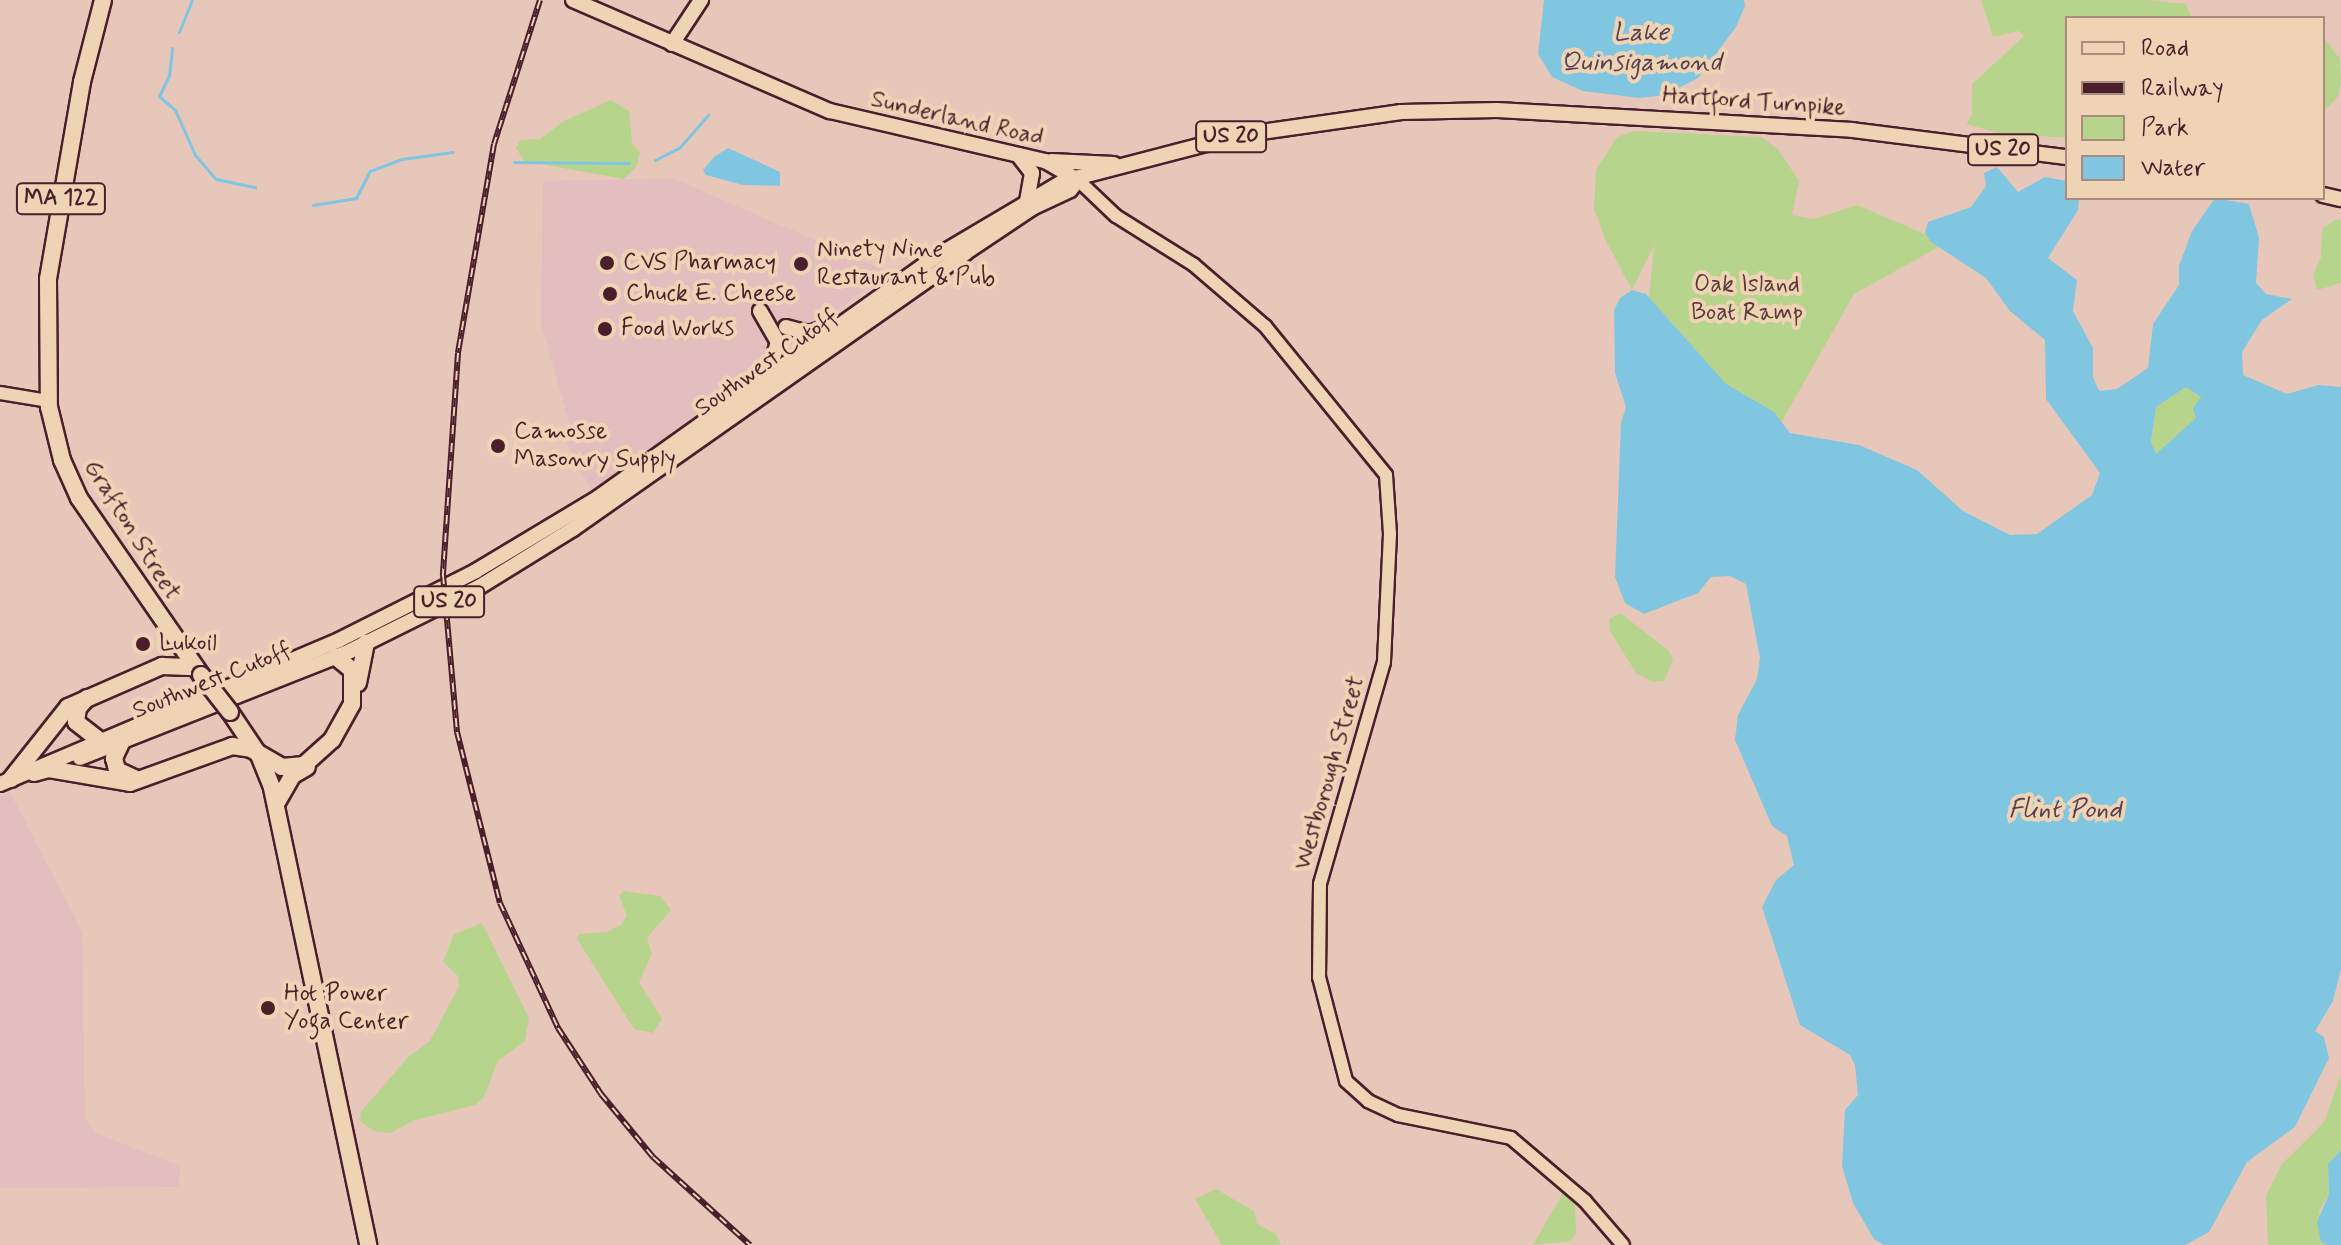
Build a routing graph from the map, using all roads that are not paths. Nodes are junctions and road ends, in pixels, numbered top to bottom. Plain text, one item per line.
1 (103, 0) edge
2 (573, 0) edge
3 (701, 0) edge
4 (672, 44) junction
5 (1018, 155) junction
6 (2065, 157) edge
7 (1045, 161) junction
8 (1119, 165) junction
9 (1078, 180) junction
10 (1027, 201) junction
11 (871, 301) junction
12 (760, 311) dead end
13 (786, 327) dead end
14 (768, 375) junction
15 (0, 393) edge
16 (49, 401) junction
17 (173, 639) junction
18 (366, 643) junction
19 (336, 657) junction
20 (162, 666) junction
21 (198, 671) junction
22 (87, 698) junction
23 (234, 718) junction
24 (99, 740) junction
25 (121, 743) junction
26 (259, 755) junction
27 (41, 771) junction
28 (5, 782) edge
29 (276, 804) junction
30 (368, 1245) edge
31 (1623, 1245) edge

1 - 16 highway, Grafton Street / MA 122
2 - 4 main road, Sunderland Road
3 - 4 main road
4 - 5 main road, Sunderland Road
5 - 7 main road, Sunderland Road
5 - 10 main road
6 - 8 main road, Hartford Turnpike / US 20
7 - 8 main road
7 - 9 main road, Sunderland Road
8 - 9 main road, US 20
9 - 10 main road, Southwest Cutoff / US 20
9 - 18 main road, Southwest Cutoff / US 20
9 - 31 street, Westborough Street
10 - 11 main road, Southwest Cutoff / US 20
11 - 13 main road
11 - 14 main road, Southwest Cutoff / US 20
12 - 14 main road
14 - 24 main road, Southwest Cutoff / US 20
15 - 16 street
16 - 17 highway, Grafton Street / MA 122
17 - 20 highway
17 - 21 highway, Grafton Street / MA 122
18 - 19 main road, Southwest Cutoff / US 20
18 - 29 highway
19 - 25 main road, Southwest Cutoff / US 20
19 - 26 highway
20 - 21 highway
20 - 22 highway
21 - 23 highway, Grafton Street / MA 122, bridge
22 - 24 highway
22 - 28 highway
23 - 25 highway
23 - 26 highway, Grafton Street / MA 122
24 - 28 main road, Southwest Cutoff / US 20
25 - 27 main road, Southwest Cutoff / US 20
26 - 27 highway
26 - 29 highway, Grafton Street / MA 122
27 - 28 main road, Southwest Cutoff / US 20
29 - 30 highway, Grafton Street / MA 122

